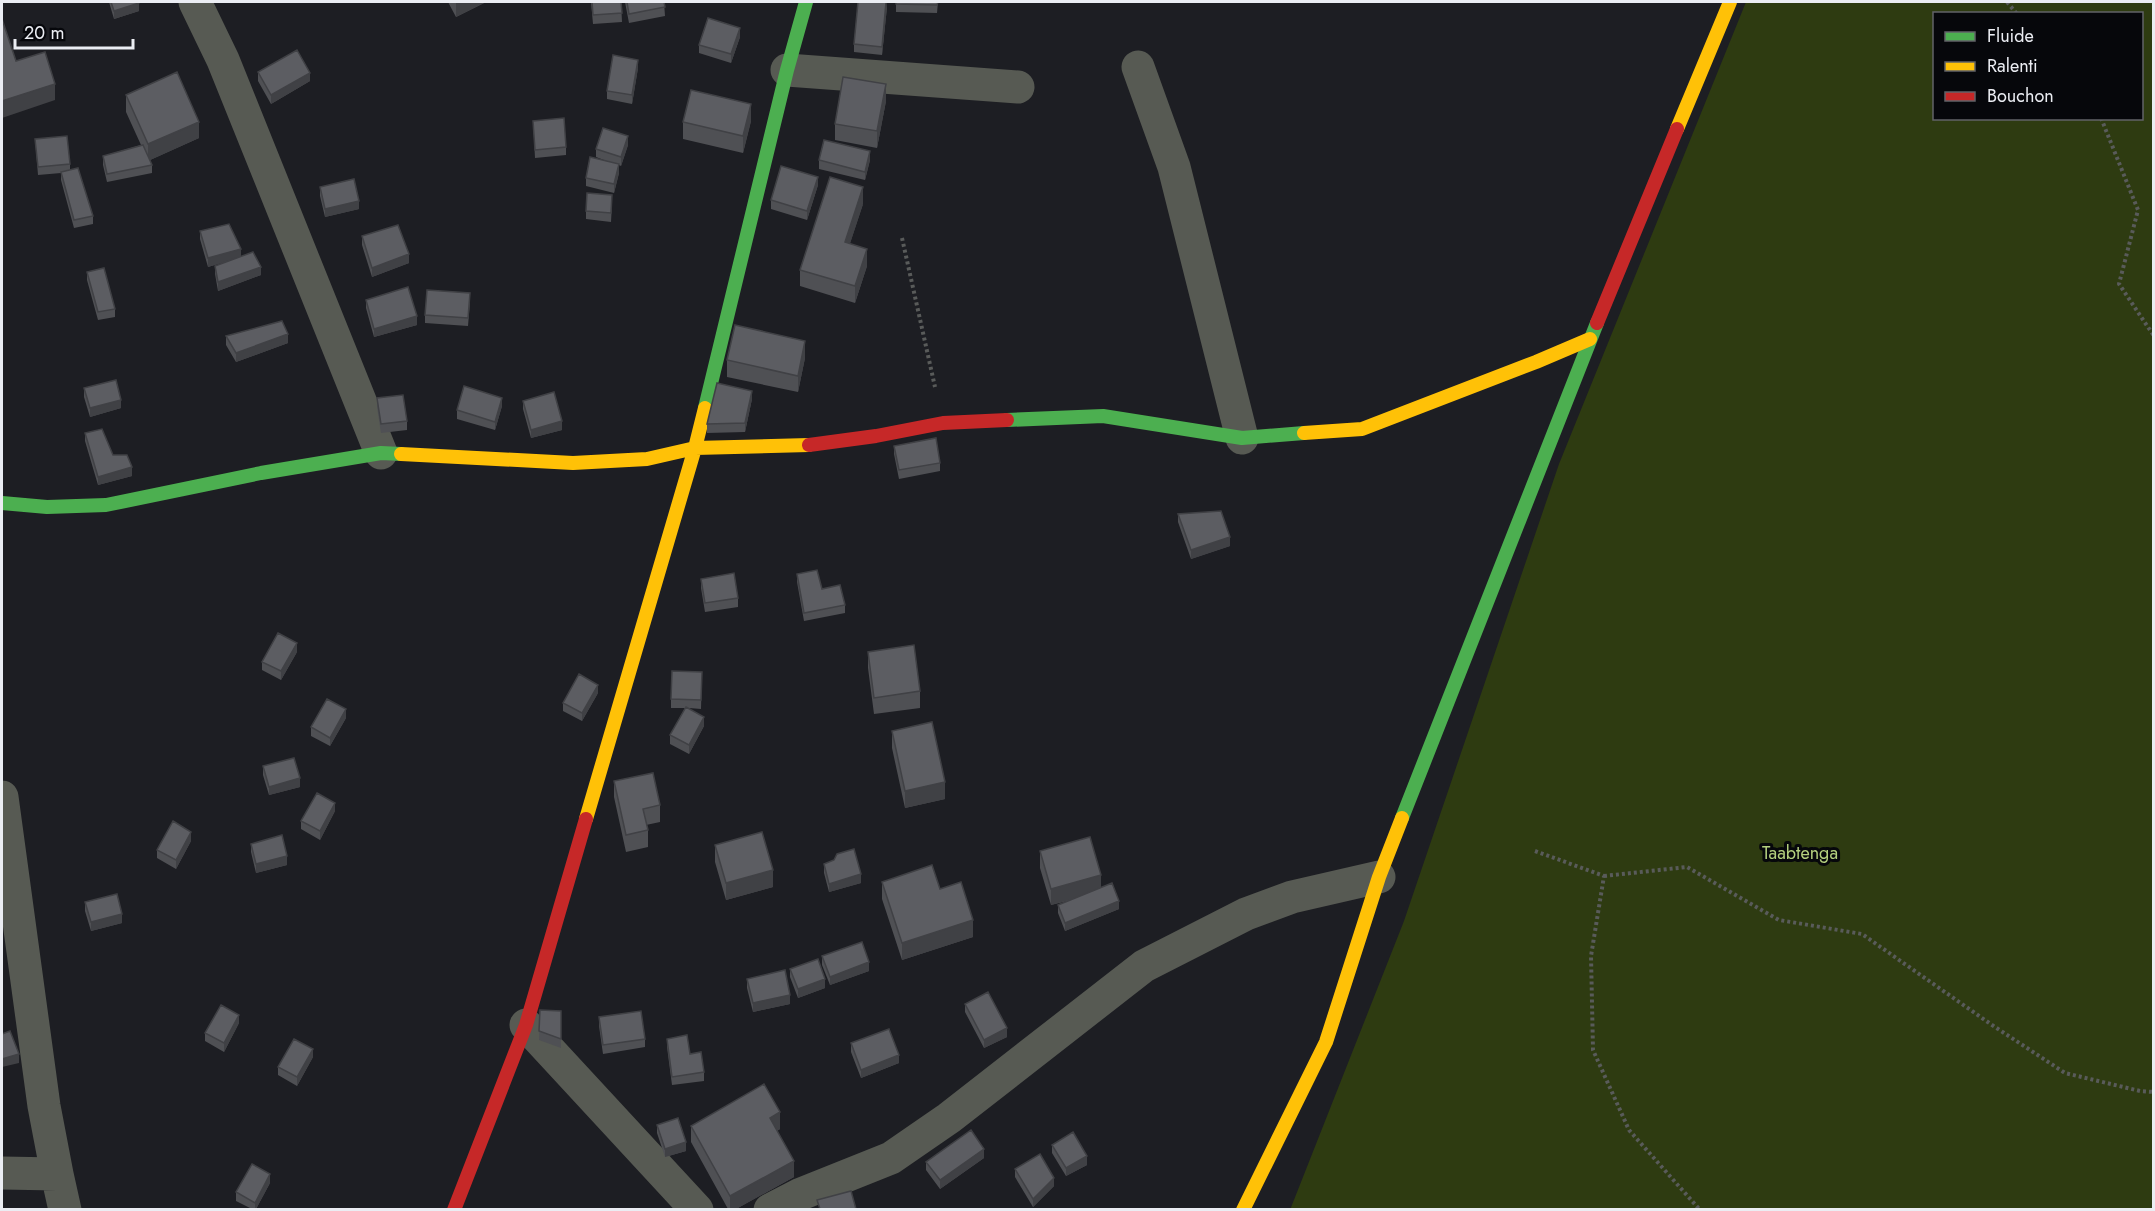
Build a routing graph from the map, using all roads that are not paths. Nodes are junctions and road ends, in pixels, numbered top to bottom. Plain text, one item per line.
1 (195, 2) edge
2 (806, 2) edge
3 (1730, 2) edge
4 (1138, 67) dead end
5 (787, 70) junction
6 (1018, 87) dead end
7 (1590, 339) junction
8 (1242, 438) junction
9 (694, 448) junction
10 (381, 453) junction
11 (2, 504) edge
12 (2, 796) edge
13 (4, 842) edge
14 (1379, 877) junction
15 (526, 1025) junction
16 (2, 1173) edge
17 (57, 1174) junction
18 (65, 1209) edge
19 (454, 1209) edge
20 (697, 1209) edge
21 (770, 1209) edge
22 (1243, 1209) edge

1 - 10 street
2 - 5 street
3 - 7 street
4 - 8 street
5 - 6 street
5 - 9 street
7 - 8 street
7 - 14 street
8 - 9 street
9 - 10 street
9 - 15 street
10 - 11 street
12 - 13 street
13 - 17 street
14 - 21 street
14 - 22 street
15 - 19 street
15 - 20 street
16 - 17 street
17 - 18 street

